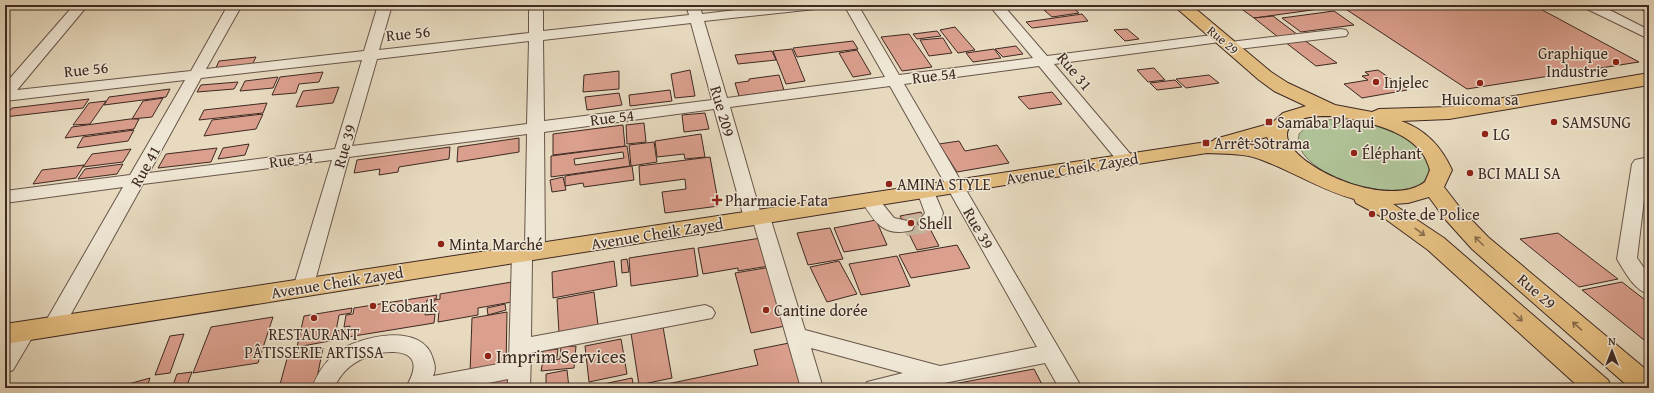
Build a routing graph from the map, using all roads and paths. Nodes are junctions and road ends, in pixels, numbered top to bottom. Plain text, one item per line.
1 (80, 5) edge
2 (235, 5) edge
3 (385, 5) edge
4 (536, 5) edge
5 (815, 5) edge
6 (851, 5) edge
7 (996, 5) edge
8 (1181, 5) edge
9 (1590, 5) edge
10 (695, 12) edge
11 (1647, 32) edge
12 (1341, 33) dead end
13 (536, 36) junction
14 (1225, 42) junction
15 (371, 55) junction
16 (1043, 61) junction
17 (196, 75) junction
18 (1265, 76) junction
19 (1649, 79) edge
20 (895, 80) junction
21 (5, 95) edge
22 (721, 103) junction
23 (1329, 110) junction
24 (1449, 113) junction
25 (1363, 114) junction
26 (1282, 123) junction
27 (536, 127) junction
28 (1207, 147) junction
29 (1430, 149) junction
30 (342, 152) junction
31 (1126, 160) junction
32 (1649, 162) edge
33 (1306, 172) junction
34 (137, 179) junction
35 (956, 186) junction
36 (1433, 187) junction
37 (926, 191) junction
38 (1350, 191) junction
39 (5, 197) edge
40 (870, 200) junction
41 (757, 217) junction
42 (927, 223) dead end
43 (905, 226) tunnel mouth
44 (528, 253) junction
45 (1649, 287) edge
46 (303, 288) junction
47 (705, 313) dead end
48 (54, 326) junction
49 (15, 332) edge
50 (797, 336) junction
51 (1051, 353) junction
52 (5, 364) edge
53 (520, 368) edge
54 (940, 375) junction
55 (908, 385) edge
56 (323, 388) edge
57 (418, 388) edge
58 (812, 388) edge
59 (875, 388) edge
60 (1071, 388) edge
61 (1598, 388) edge
62 (1649, 388) edge

1 - 21 street
2 - 17 street, Rue 41
3 - 15 street, Rue 39
4 - 13 street
5 - 10 street, Rue 56
6 - 20 street, Rue 39
7 - 16 street, Rue 31
8 - 14 main road, Rue 29
9 - 11 street
10 - 13 street, Rue 56
10 - 22 street, Rue 209
12 - 14 street, Rue 54
13 - 15 street, Rue 56
13 - 27 street
14 - 16 street, Rue 54
14 - 18 main road, Rue 29
15 - 17 street, Rue 56
15 - 30 street, Rue 39
16 - 20 street, Rue 54
16 - 31 street, Rue 31
17 - 21 street, Rue 56
17 - 34 street, Rue 41
18 - 23 main road, Rue 29
18 - 26 main road, Rue 29
19 - 24 main road
20 - 22 street, Rue 54
20 - 35 street, Rue 39
22 - 27 street, Rue 54
22 - 41 street, Rue 209
23 - 25 main road
23 - 26 main road
24 - 25 main road
24 - 29 main road
25 - 29 main road
26 - 28 main road
26 - 33 main road, Rue 29
27 - 30 street, Rue 54
27 - 44 street
28 - 31 main road, Avenue Cheik Zayed
28 - 33 main road, Avenue Cheik Zayed
29 - 36 main road
30 - 34 street, Rue 54
30 - 46 street, Rue 39
31 - 35 main road, Avenue Cheik Zayed
32 - 45 street
33 - 38 main road
34 - 39 street, Rue 54
34 - 48 street, Rue 41
35 - 37 main road, Avenue Cheik Zayed
35 - 51 street, Rue 39
36 - 38 main road
62 -> 36 main road, Rue 29
37 - 40 main road, Avenue Cheik Zayed
37 - 42 street
38 -> 61 main road
40 - 41 main road, Avenue Cheik Zayed
40 - 43 street
41 - 44 main road, Avenue Cheik Zayed
41 - 50 street, Rue 209
44 - 46 main road, Avenue Cheik Zayed
44 - 53 street
46 - 48 main road, Avenue Cheik Zayed
47 - 53 street
48 - 49 main road, Avenue Cheik Zayed
49 - 52 street
50 - 54 street
50 - 58 street, Rue 209
51 - 54 street
51 - 60 street, Rue 39
53 - 57 street
54 - 55 street
55 - 59 street
56 - 57 street

